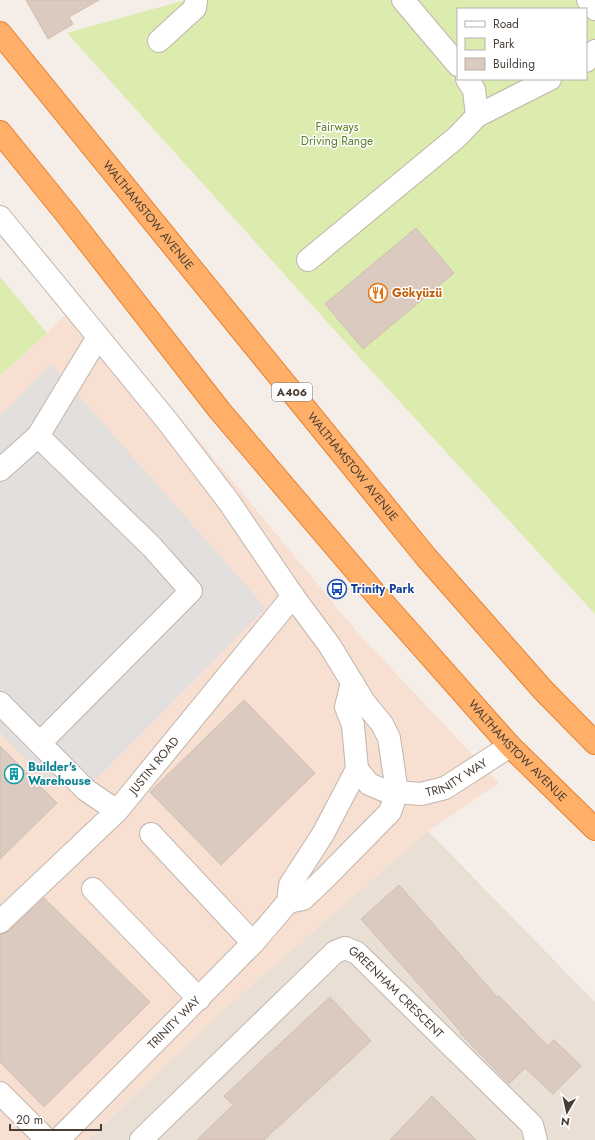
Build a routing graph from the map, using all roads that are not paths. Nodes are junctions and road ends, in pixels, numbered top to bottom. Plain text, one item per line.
1 (196, 0) edge
2 (403, 0) edge
3 (588, 0) edge
4 (595, 9) edge
5 (0, 33) edge
6 (159, 41) dead end
7 (595, 51) edge
8 (587, 59) edge
9 (457, 63) edge
10 (468, 80) edge
11 (548, 80) edge
12 (477, 116) junction
13 (0, 132) edge
14 (0, 216) edge
15 (308, 260) dead end
16 (98, 337) junction
17 (38, 436) junction
18 (0, 470) edge
19 (293, 596) junction
20 (352, 682) junction
21 (0, 703) edge
22 (40, 743) junction
23 (595, 743) edge
24 (510, 746) junction
25 (357, 769) junction
26 (397, 792) junction
27 (117, 811) junction
28 (595, 829) edge
29 (151, 834) dead end
30 (93, 889) dead end
31 (288, 902) junction
32 (0, 922) edge
33 (253, 944) junction
34 (199, 999) junction
35 (0, 1093) edge
36 (47, 1140) edge
37 (58, 1140) edge
38 (141, 1140) edge
39 (536, 1140) edge

1 - 6 street
2 - 9 street
3 - 4 street
5 - 23 highway, WALTHAMSTOW AVENUE / A406
7 - 8 street
10 - 12 street
11 - 12 street
12 - 15 street
13 - 24 highway, WALTHAMSTOW AVENUE
14 - 16 street
16 - 17 street
16 - 19 street
17 - 18 street
17 - 22 street
19 - 20 street
19 - 27 street, JUSTIN ROAD
20 - 25 street
20 - 26 street
21 - 22 street
22 - 27 street
24 - 26 street, TRINITY WAY
24 - 28 highway, WALTHAMSTOW AVENUE
25 - 26 street, TRINITY WAY
25 - 31 street, TRINITY WAY
26 - 31 street
27 - 32 street, JUSTIN ROAD
29 - 33 street
30 - 34 street
31 - 33 street, TRINITY WAY
33 - 34 street, TRINITY WAY
34 - 37 street, TRINITY WAY
35 - 36 street
38 - 39 street, GREENHAM CRESCENT

